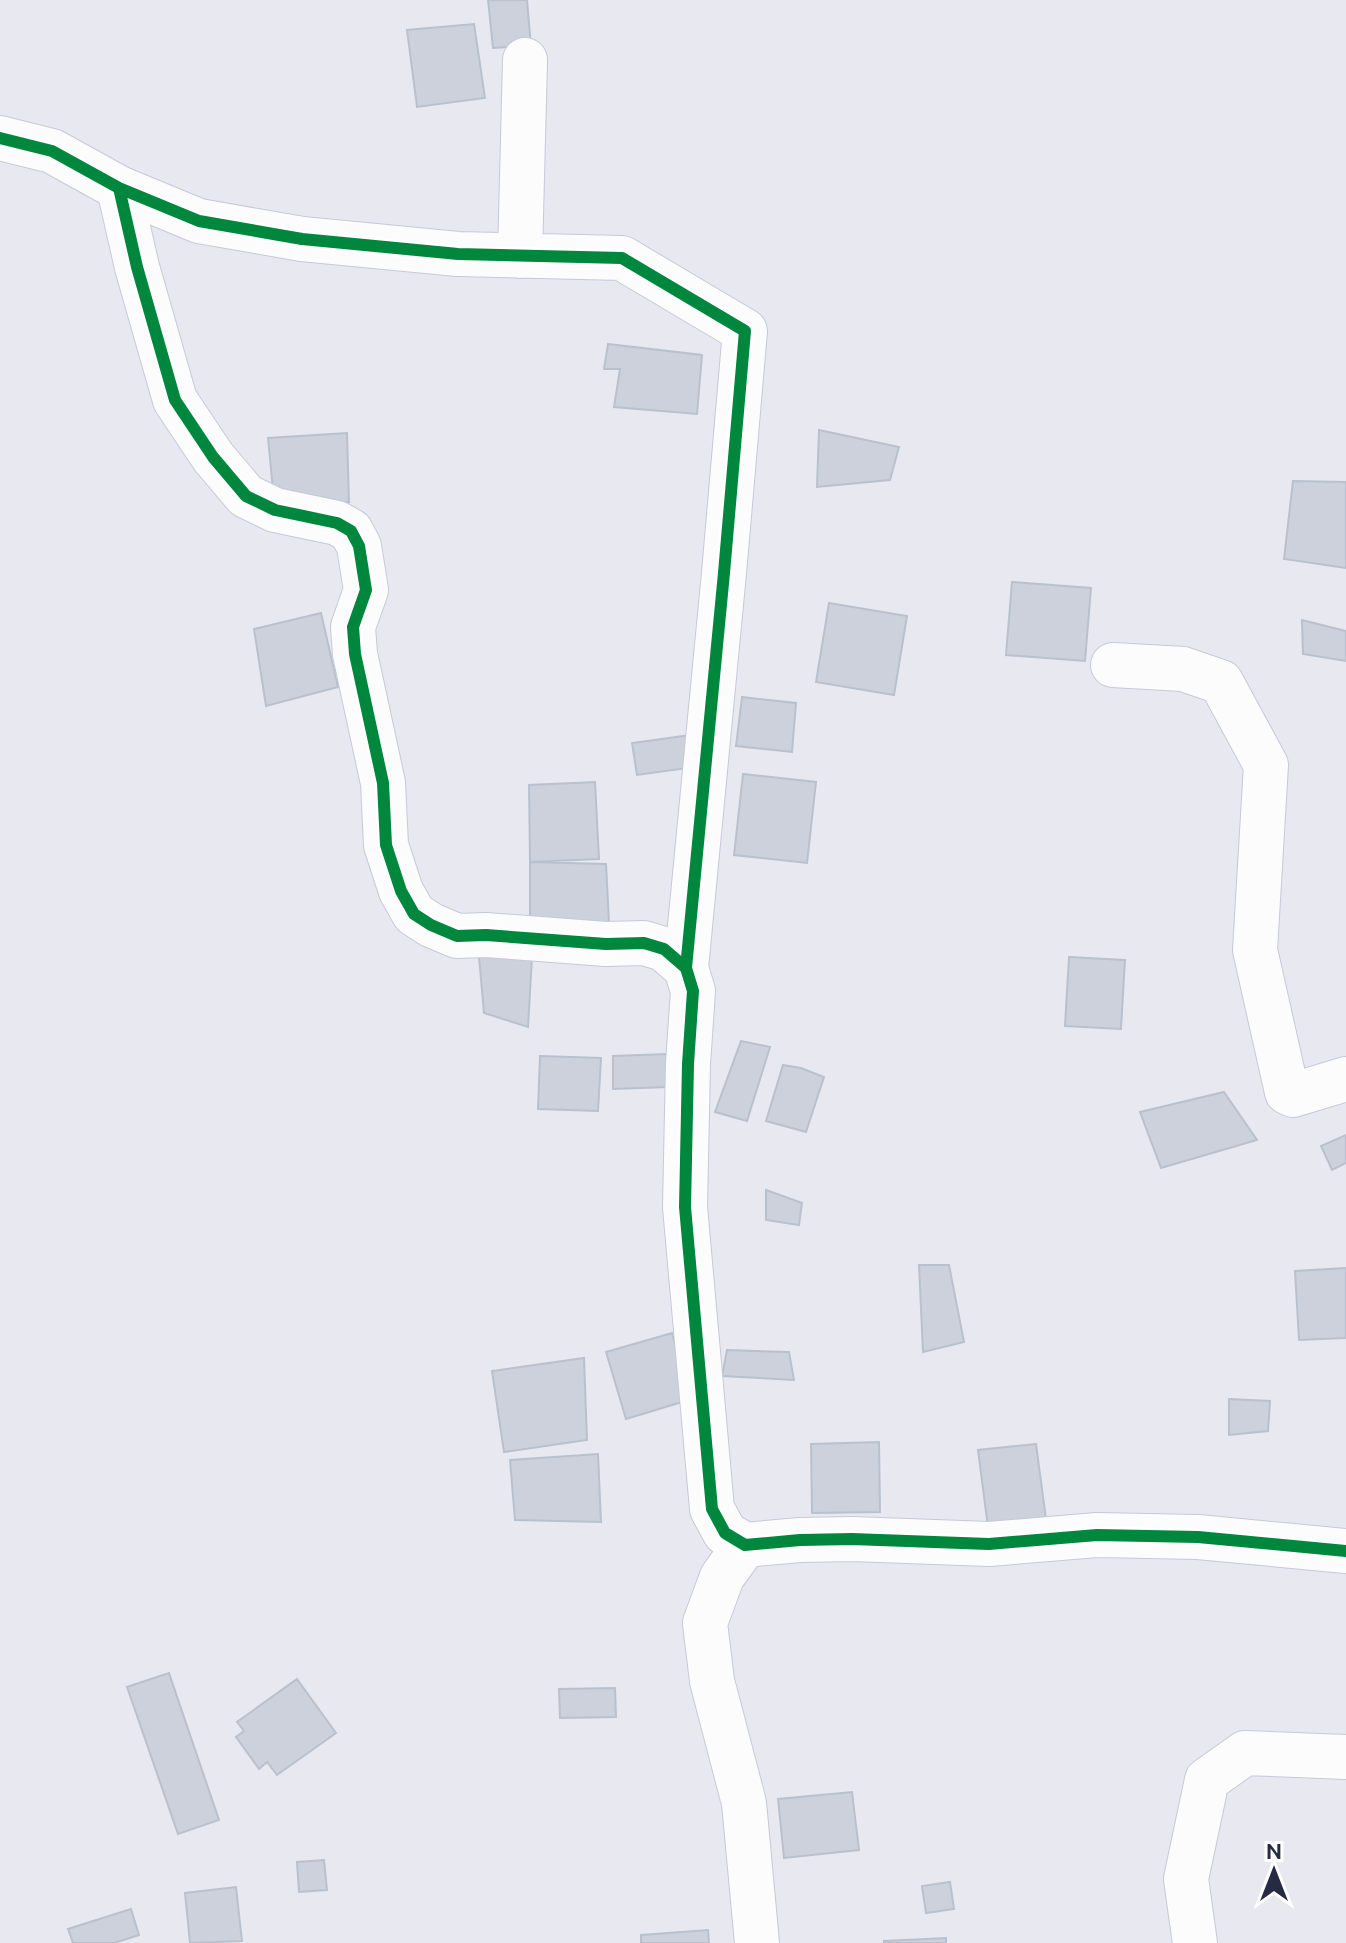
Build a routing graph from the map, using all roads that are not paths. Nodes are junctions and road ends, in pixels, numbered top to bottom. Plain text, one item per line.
1 (525, 60) dead end
2 (0, 138) edge
3 (119, 188) junction
4 (520, 256) junction
5 (1113, 665) dead end
6 (686, 968) junction
7 (1346, 1079) edge
8 (745, 1545) junction
9 (1346, 1551) edge
10 (1346, 1757) edge
11 (757, 1943) edge
12 (1195, 1943) edge

1 - 4 street
2 - 3 street
3 - 4 street
3 - 6 street
4 - 6 street
5 - 7 street
6 - 8 street
8 - 9 street
8 - 11 street
10 - 12 street

